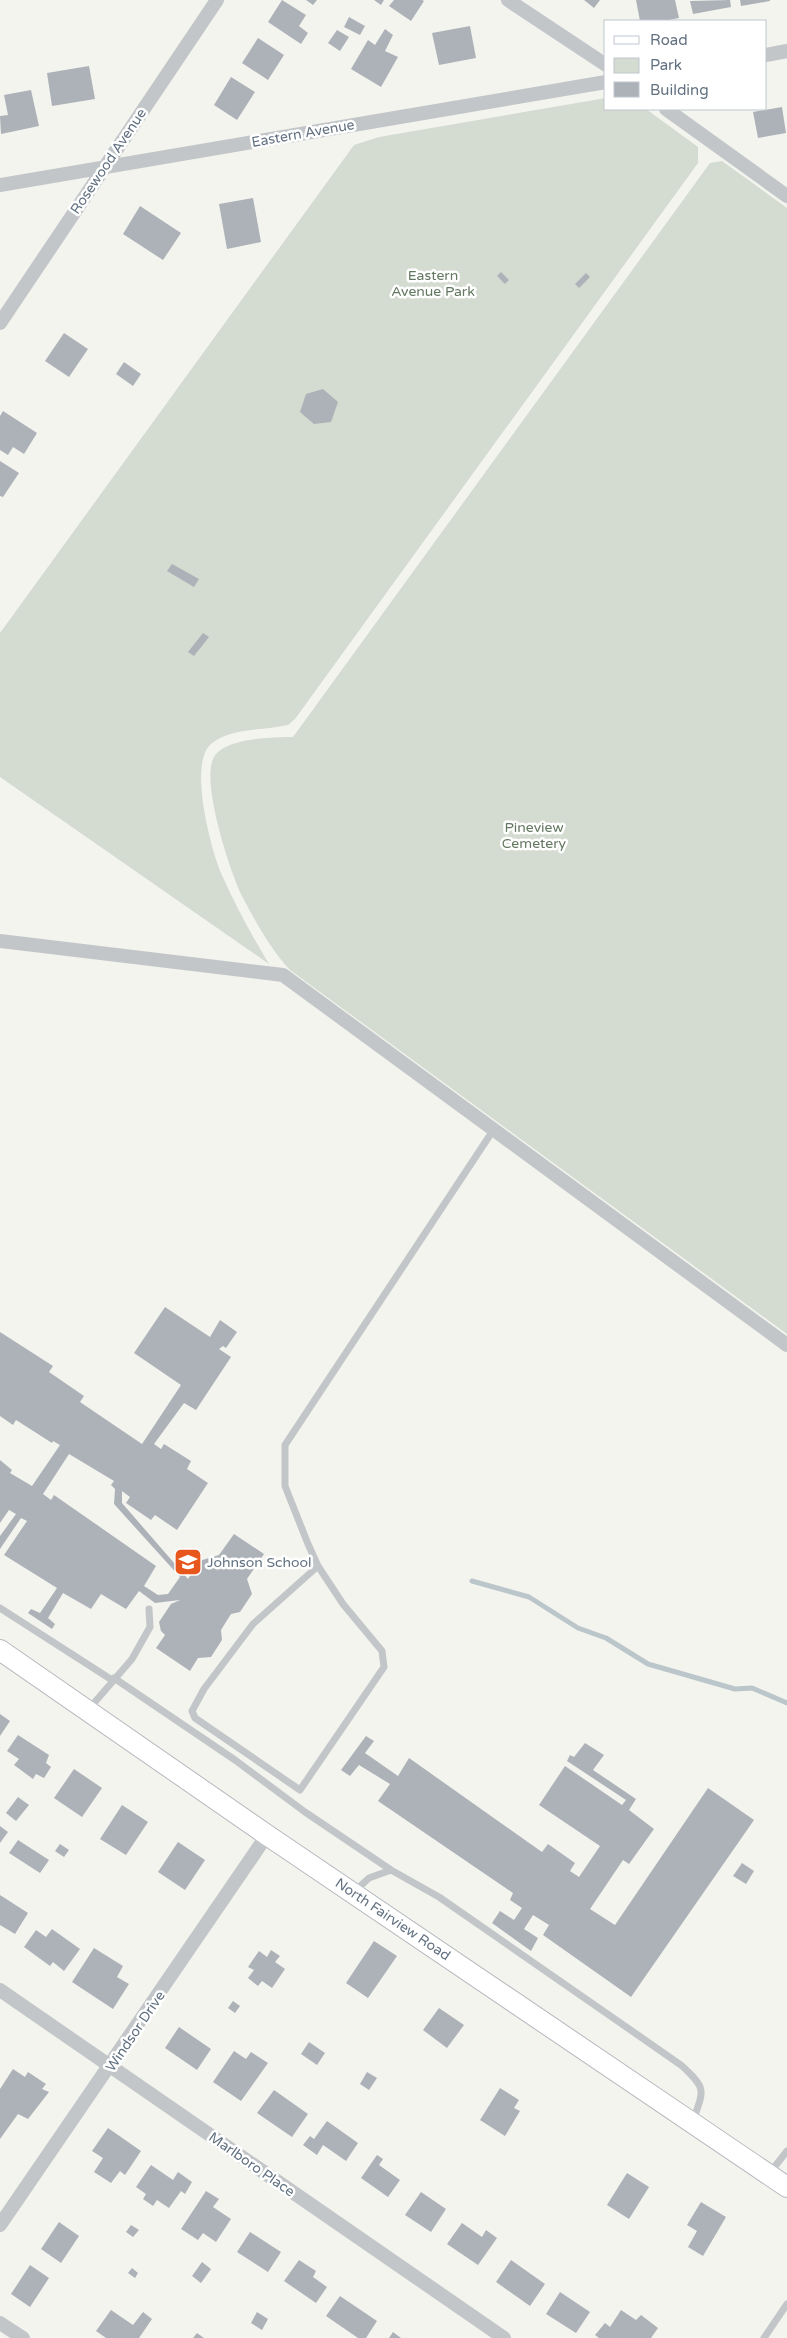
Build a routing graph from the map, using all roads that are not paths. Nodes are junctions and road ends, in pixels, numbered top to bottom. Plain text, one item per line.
1 (217, 0) edge
2 (508, 0) edge
3 (787, 51) edge
4 (767, 55) edge
5 (604, 65) edge
6 (604, 82) edge
7 (667, 110) edge
8 (104, 166) junction
9 (0, 185) edge
10 (787, 196) edge
11 (0, 323) edge
12 (0, 941) edge
13 (494, 1129) junction
14 (787, 1345) edge
15 (318, 1566) junction
16 (0, 1608) edge
17 (149, 1610) dead end
18 (0, 1650) edge
19 (113, 1679) junction
20 (88, 1711) junction
21 (267, 1835) junction
22 (391, 1870) junction
23 (354, 1893) junction
24 (0, 1990) edge
25 (111, 2066) junction
26 (692, 2122) junction
27 (787, 2151) edge
28 (769, 2174) junction
29 (787, 2187) edge
30 (0, 2225) edge
31 (787, 2304) edge
32 (0, 2323) edge
33 (23, 2338) edge
34 (504, 2338) edge
35 (764, 2338) edge

1 - 8 street, Rosewood Avenue
2 - 5 street
3 - 4 street
6 - 8 street, Eastern Avenue
7 - 10 street
8 - 9 street, Eastern Avenue
8 - 11 street, Rosewood Avenue
12 - 13 street
13 - 14 street
13 - 15 lane
15 - 15 lane
16 - 19 lane
17 - 19 lane
18 - 20 main road, North Fairview Road
19 - 20 lane
19 - 22 lane
20 - 21 main road, North Fairview Road
21 - 23 main road, North Fairview Road
21 - 25 street, Windsor Drive
22 - 23 lane
22 - 26 lane
23 - 26 main road, North Fairview Road
24 - 25 street, Marlboro Place
25 - 30 street, Windsor Drive
25 - 34 street, Marlboro Place
26 - 28 main road, North Fairview Road
27 - 28 lane
28 - 29 main road, North Fairview Road
31 - 35 lane
32 - 33 street

